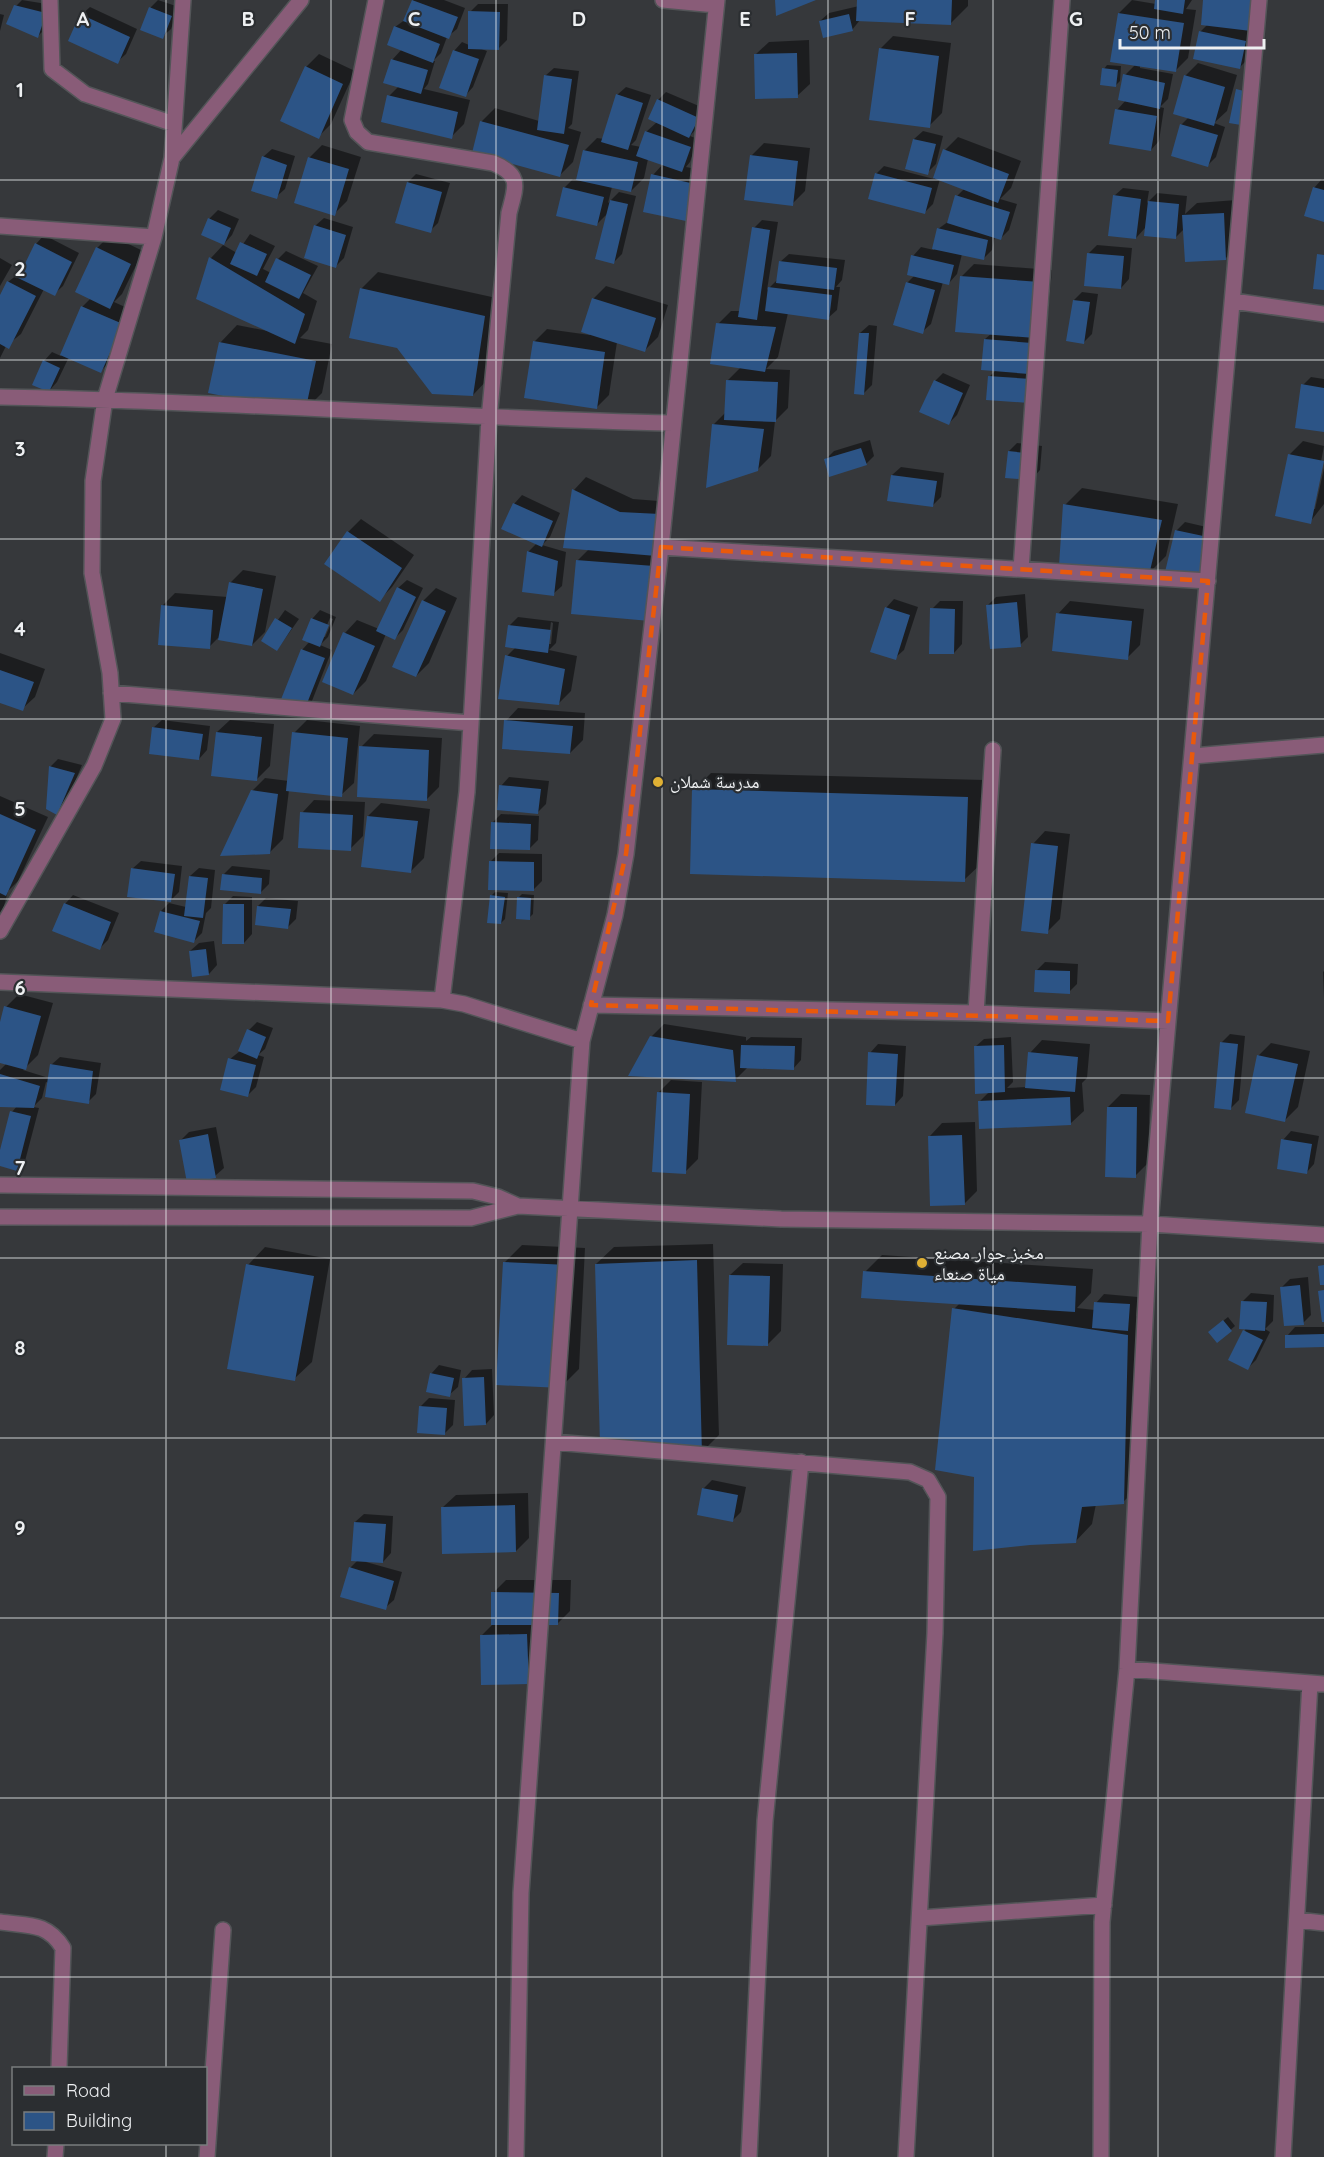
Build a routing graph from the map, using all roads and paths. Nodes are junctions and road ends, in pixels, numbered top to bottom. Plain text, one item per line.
1 (50, 0) edge
2 (183, 0) edge
3 (301, 0) edge
4 (376, 0) edge
5 (663, 0) edge
6 (1062, 0) edge
7 (1259, 0) edge
8 (717, 2) edge
9 (174, 124) junction
10 (172, 158) junction
11 (0, 226) edge
12 (154, 237) junction
13 (1233, 301) junction
14 (1324, 314) edge
15 (0, 397) edge
16 (105, 399) junction
17 (489, 419) junction
18 (673, 423) junction
19 (661, 547) junction
20 (1021, 569) junction
21 (1208, 581) junction
22 (111, 693) junction
23 (471, 723) junction
24 (1324, 745) edge
25 (993, 750) dead end
26 (1193, 756) junction
27 (0, 931) edge
28 (0, 982) edge
29 (442, 1000) junction
30 (591, 1005) junction
31 (976, 1013) junction
32 (1168, 1020) junction
33 (582, 1041) junction
34 (0, 1185) edge
35 (518, 1206) junction
36 (572, 1208) junction
37 (0, 1217) edge
38 (1150, 1224) junction
39 (1324, 1235) edge
40 (554, 1442) junction
41 (801, 1462) junction
42 (1127, 1669) junction
43 (1317, 1684) edge
44 (1104, 1905) junction
45 (920, 1918) junction
46 (1297, 1920) junction
47 (0, 1922) edge
48 (1324, 1923) edge
49 (223, 1930) dead end
50 (58, 2067) edge
51 (207, 2157) edge
52 (516, 2157) edge
53 (749, 2157) edge
54 (906, 2157) edge
55 (1101, 2157) edge
56 (1283, 2157) edge

1 - 9 street
2 - 9 street
3 - 10 street
4 - 17 street
5 - 8 street
6 - 20 street
7 - 13 street
8 - 18 street
9 - 10 street
10 - 12 street
11 - 12 street
12 - 16 street
13 - 14 street
13 - 21 street
15 - 16 street
16 - 17 street
16 - 22 street
17 - 18 street
17 - 23 street
18 - 19 street
19 - 20 street
19 - 30 street
20 - 21 street
21 - 26 street
22 - 23 street
22 - 27 street
23 - 29 street
24 - 26 street
25 - 31 street
26 - 32 street
28 - 29 street
29 - 33 street
30 - 31 street
30 - 33 street
31 - 32 street
32 - 38 street
33 - 36 street
34 - 35 street
35 - 36 street
35 - 37 street
36 - 38 street
36 - 40 street
38 - 39 street
38 - 42 street
40 - 41 street
40 - 52 street
41 - 45 street
41 - 53 street
42 - 43 street
42 - 44 street
43 - 46 street
44 - 45 street
44 - 55 street
45 - 54 street
46 - 48 street
46 - 56 street
47 - 50 street
49 - 51 street

